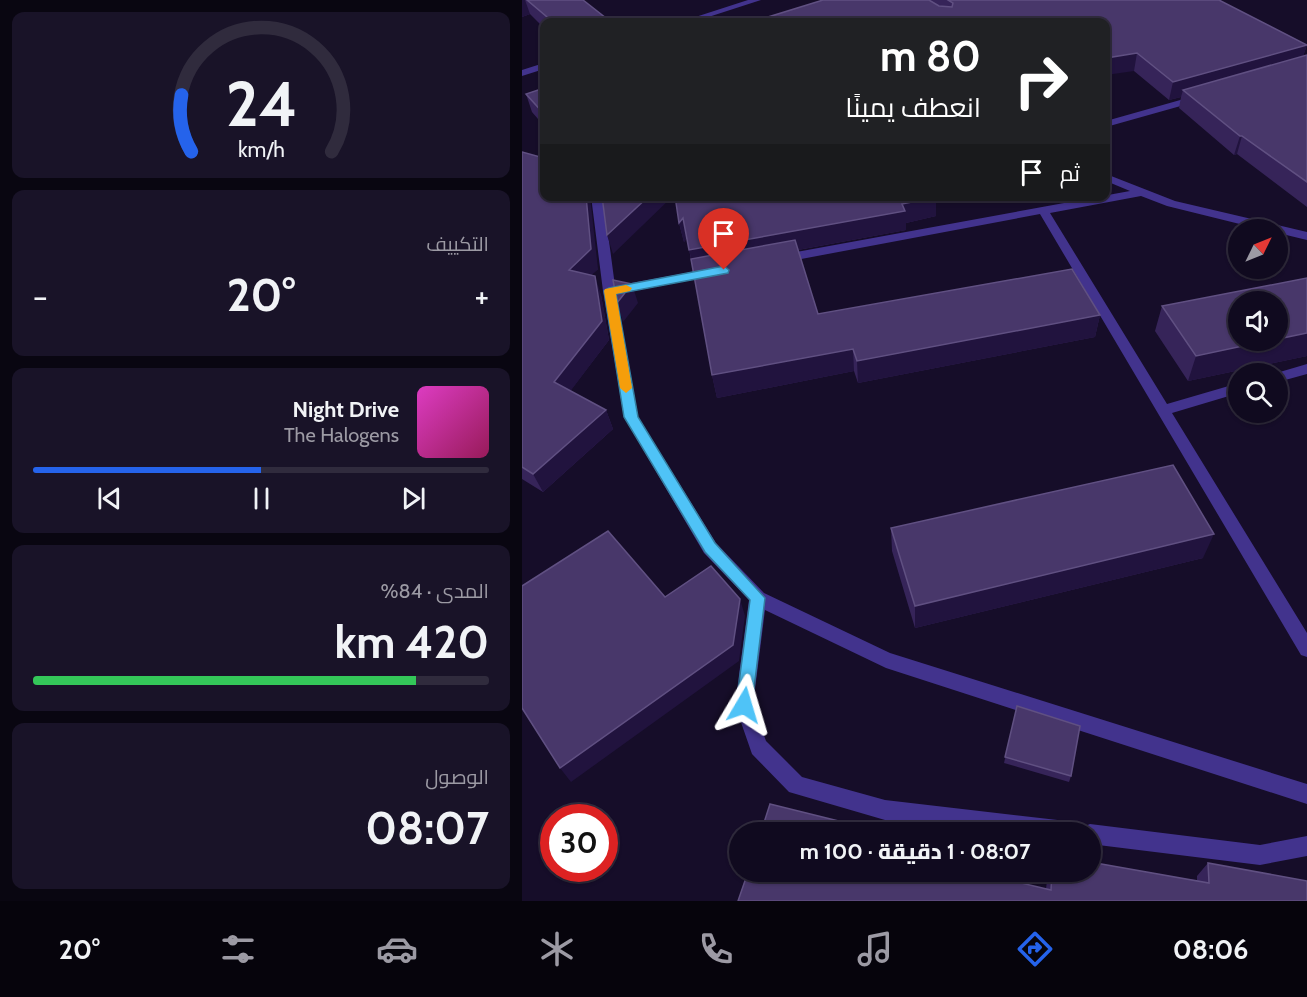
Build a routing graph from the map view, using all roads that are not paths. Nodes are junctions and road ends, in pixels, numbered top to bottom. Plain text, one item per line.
1 (757, 0) edge
2 (698, 18) edge
3 (540, 67) edge
4 (522, 73) edge
5 (1205, 96) edge
6 (1110, 121) edge
7 (1110, 179) edge
8 (1142, 192) junction
9 (1110, 198) edge
10 (598, 201) edge
11 (1092, 201) edge
12 (1043, 210) junction
13 (1307, 236) edge
14 (762, 263) edge
15 (727, 269) edge
16 (609, 291) junction
17 (1307, 369) edge
18 (1288, 374) edge
19 (1228, 391) edge
20 (1163, 410) junction
21 (758, 598) junction
22 (1307, 649) edge
23 (1307, 794) edge
24 (989, 822) edge
25 (1101, 835) edge
26 (1307, 846) edge

1 - 2 street
3 - 4 street
5 - 6 street
7 - 8 street
8 - 9 street
8 - 13 street
10 - 16 street
11 - 12 street
12 - 14 street
12 - 20 street
15 - 16 street
16 - 21 street
17 - 18 street
19 - 20 street
20 - 22 street
21 - 23 street
21 - 24 street
25 - 26 street

